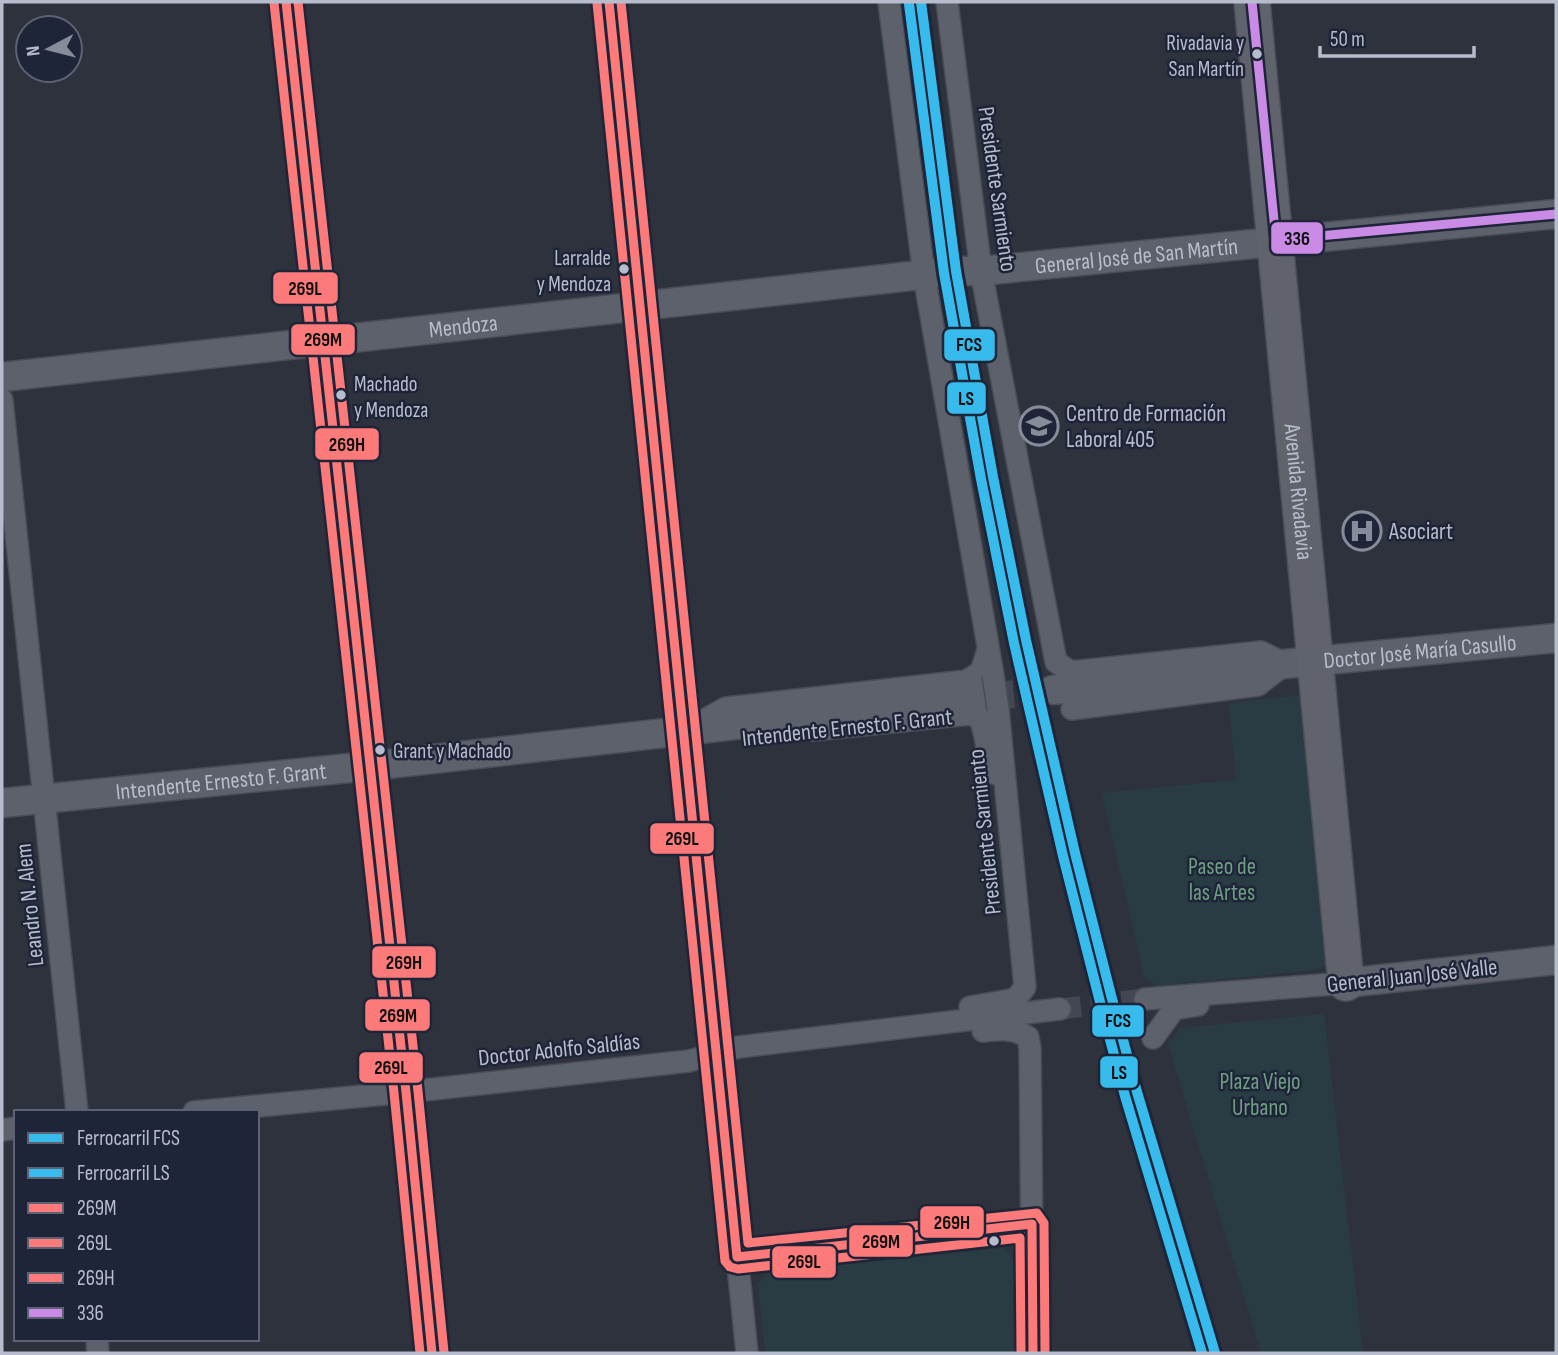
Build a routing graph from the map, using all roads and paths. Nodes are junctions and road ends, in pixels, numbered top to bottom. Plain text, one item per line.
1 (286, 2) edge
2 (609, 2) edge
3 (889, 2) edge
4 (947, 2) edge
5 (1252, 2) edge
6 (1556, 214) edge
7 (1276, 240) junction
8 (981, 271) junction
9 (924, 275) junction
10 (639, 307) junction
11 (324, 342) junction
12 (2, 377) edge
13 (2, 400) edge
14 (1556, 638) edge
15 (988, 648) junction
16 (1301, 663) junction
17 (1063, 689) joint
18 (992, 694) junction
19 (686, 729) junction
20 (370, 766) junction
21 (1004, 778) junction
22 (45, 799) junction
23 (2, 803) edge
24 (1556, 960) edge
25 (1346, 983) junction
26 (1268, 990) junction
27 (1021, 994) joint
28 (1146, 999) tunnel mouth
29 (1060, 1009) tunnel mouth
30 (927, 1025) junction
31 (1153, 1038) dead end
32 (715, 1055) junction
33 (406, 1092) junction
34 (77, 1110) edge
35 (215, 1110) edge
36 (1032, 1224) junction
37 (737, 1257) junction
38 (432, 1353) edge
39 (747, 1353) edge
40 (1033, 1353) edge

1 - 11 street
2 - 10 street
3 - 9 street, Presidente Sarmiento
4 - 8 street, Presidente Sarmiento
5 - 7 main road, Avenida Rivadavia
6 - 7 street, General José de San Martín
7 - 8 street, General José de San Martín
7 - 16 main road, Avenida Rivadavia
8 - 9 street, General José de San Martín
8 - 17 street, Presidente Sarmiento
9 - 10 street, Mendoza
9 - 15 street, Presidente Sarmiento
10 - 11 street, Mendoza
10 - 19 street
11 - 12 street, Mendoza
11 - 20 street
13 - 22 street, Leandro N. Alem
14 - 16 street, Doctor José María Casullo
15 - 18 street, Presidente Sarmiento
15 - 19 street, Intendente Ernesto F. Grant
16 - 17 street, Doctor José María Casullo
16 - 25 main road, Avenida Rivadavia
18 - 19 street, Intendente Ernesto F. Grant
18 - 21 street, Presidente Sarmiento
19 - 20 street, Intendente Ernesto F. Grant
19 - 21 street, Intendente Ernesto F. Grant
19 - 32 street
20 - 22 street, Intendente Ernesto F. Grant
20 - 33 street
21 - 27 street, Presidente Sarmiento
22 - 23 street, Intendente Ernesto F. Grant
22 - 34 street, Leandro N. Alem
24 - 25 street, General Juan José Valle
25 - 26 street, General Juan José Valle
26 - 28 street, General Juan José Valle
26 - 31 street, General Juan José Valle
27 - 30 street, Doctor Adolfo Saldías
29 - 30 street
30 - 32 street, Doctor Adolfo Saldías
30 - 36 street, Doctor Adolfo Saldías
32 - 33 street, Doctor Adolfo Saldías
32 - 37 street
33 - 35 street, Doctor Adolfo Saldías
33 - 38 street
36 - 37 street
36 - 40 street
37 - 39 street

